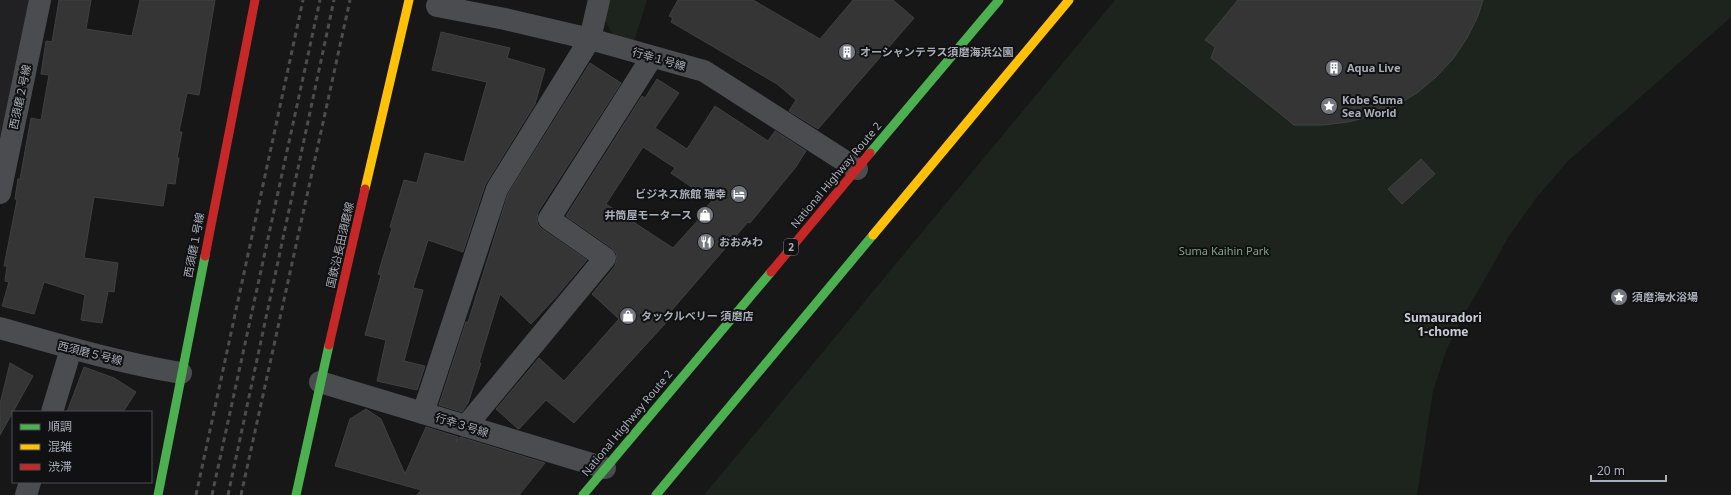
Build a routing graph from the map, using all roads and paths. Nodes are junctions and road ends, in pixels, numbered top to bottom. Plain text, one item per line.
1 (40, 0) edge
2 (255, 0) edge
3 (409, 0) edge
4 (599, 0) edge
5 (999, 0) edge
6 (1069, 0) edge
7 (437, 6) dead end
8 (590, 39) junction
9 (652, 57) junction
10 (857, 169) junction
11 (0, 193) edge
12 (0, 328) edge
13 (71, 349) junction
14 (181, 373) junction
15 (320, 382) junction
16 (52, 411) edge
17 (423, 413) junction
18 (466, 426) junction
19 (605, 468) junction
20 (30, 483) edge
21 (26, 495) edge
22 (158, 495) edge
23 (296, 495) edge
24 (583, 495) edge
25 (656, 495) edge

1 - 11 street, 西須磨２号線
2 - 14 main road, 西須磨１号線
3 - 15 main road, 国鉄沿長田須磨線
4 - 8 street
5 - 10 main road, National Highway Route 2 / 2
6 - 25 main road
7 - 8 street, 行幸１号線
8 - 9 street, 行幸１号線
8 - 17 street
9 - 10 street, 行幸１号線
9 - 18 street
10 - 19 main road, National Highway Route 2 / 2
12 - 13 street, 西須磨５号線
13 - 14 street, 西須磨５号線
13 - 16 street
14 - 22 main road, 西須磨１号線
15 - 17 street, 行幸３号線
15 - 23 main road, 国鉄沿長田須磨線
17 - 18 street, 行幸３号線
18 - 19 street, 行幸３号線
19 - 24 main road, National Highway Route 2 / 2
20 - 21 street

